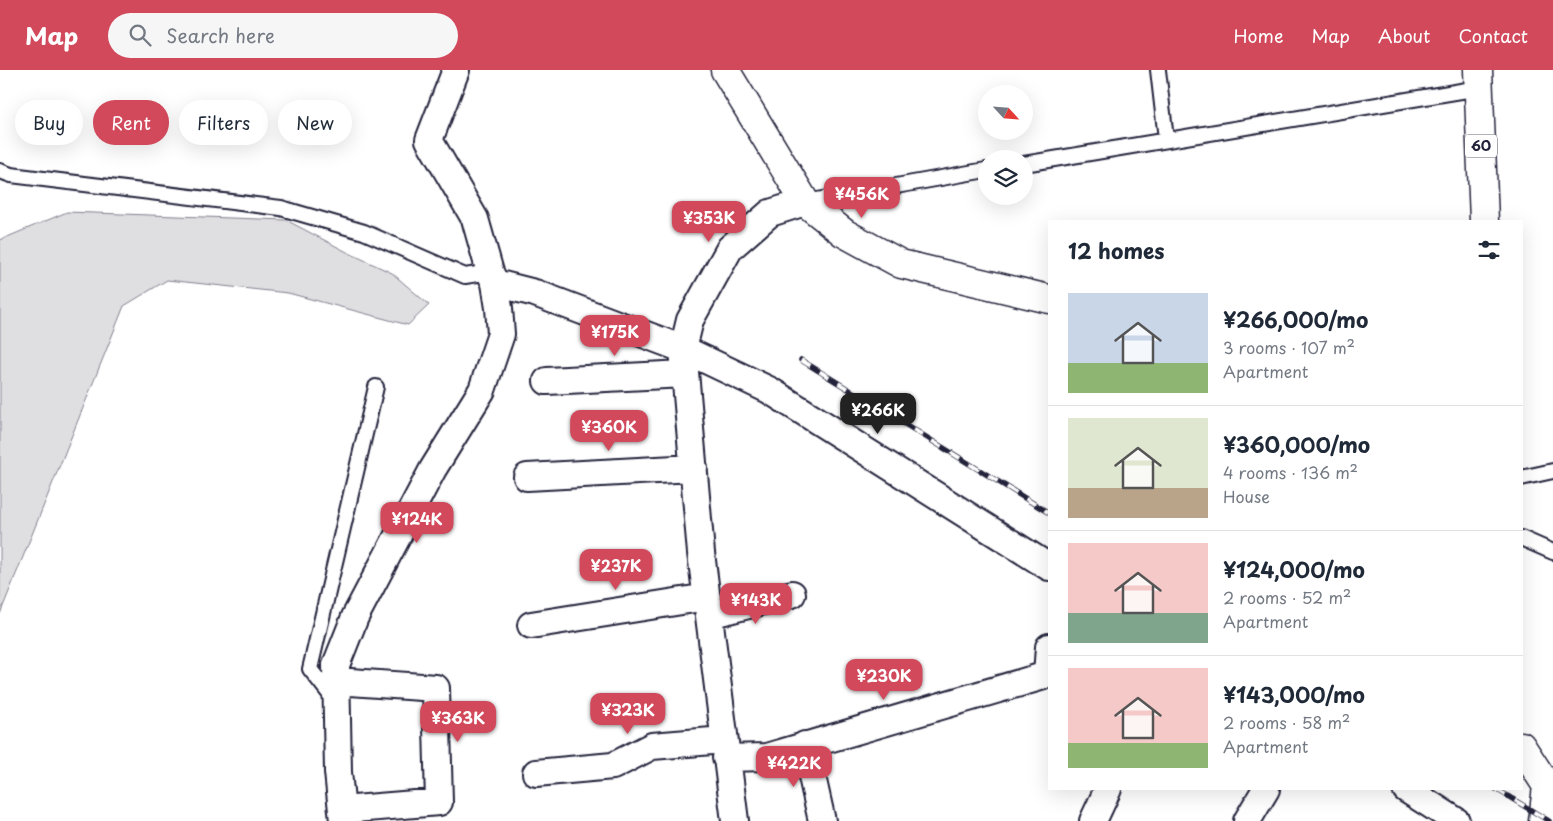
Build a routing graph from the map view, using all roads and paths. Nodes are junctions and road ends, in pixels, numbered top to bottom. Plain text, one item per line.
1 (456, 70) edge
2 (725, 70) edge
3 (1158, 70) edge
4 (1478, 79) edge
5 (1166, 139) junction
6 (1033, 162) edge
7 (978, 171) edge
8 (0, 172) edge
9 (805, 202) junction
10 (1484, 220) edge
11 (492, 278) junction
12 (1048, 299) edge
13 (684, 361) junction
14 (548, 381) dead end
15 (376, 387) dead end
16 (694, 468) junction
17 (1553, 471) edge
18 (527, 477) dead end
19 (1523, 478) edge
20 (1523, 539) edge
21 (1553, 552) edge
22 (1048, 565) edge
23 (792, 594) dead end
24 (708, 606) junction
25 (531, 625) dead end
26 (1048, 661) edge
27 (336, 693) junction
28 (805, 746) junction
29 (725, 749) junction
30 (1523, 749) edge
31 (536, 773) dead end
32 (1550, 786) edge
33 (1108, 790) edge
34 (1265, 790) edge
35 (1408, 790) edge
36 (343, 815) edge
37 (735, 821) edge
38 (822, 821) edge
39 (1093, 821) edge
40 (1247, 821) edge
41 (1456, 821) edge
42 (1542, 821) edge

1 - 11 street
2 - 9 street
3 - 5 lane
4 - 5 lane
4 - 10 street, 60
5 - 6 lane
7 - 9 lane
8 - 11 lane
9 - 12 street
9 - 13 street
11 - 13 street
11 - 27 street
13 - 14 street
13 - 16 street
13 - 22 street
15 - 27 lane
16 - 18 street
16 - 24 street
17 - 19 lane
20 - 21 lane
23 - 24 street
24 - 25 street
24 - 29 street
26 - 28 street
27 - 36 street
27 - 36 street
28 - 29 street
28 - 38 street
29 - 31 street
29 - 37 street
30 - 32 street
32 - 42 street
33 - 39 street
34 - 40 street
35 - 41 street

